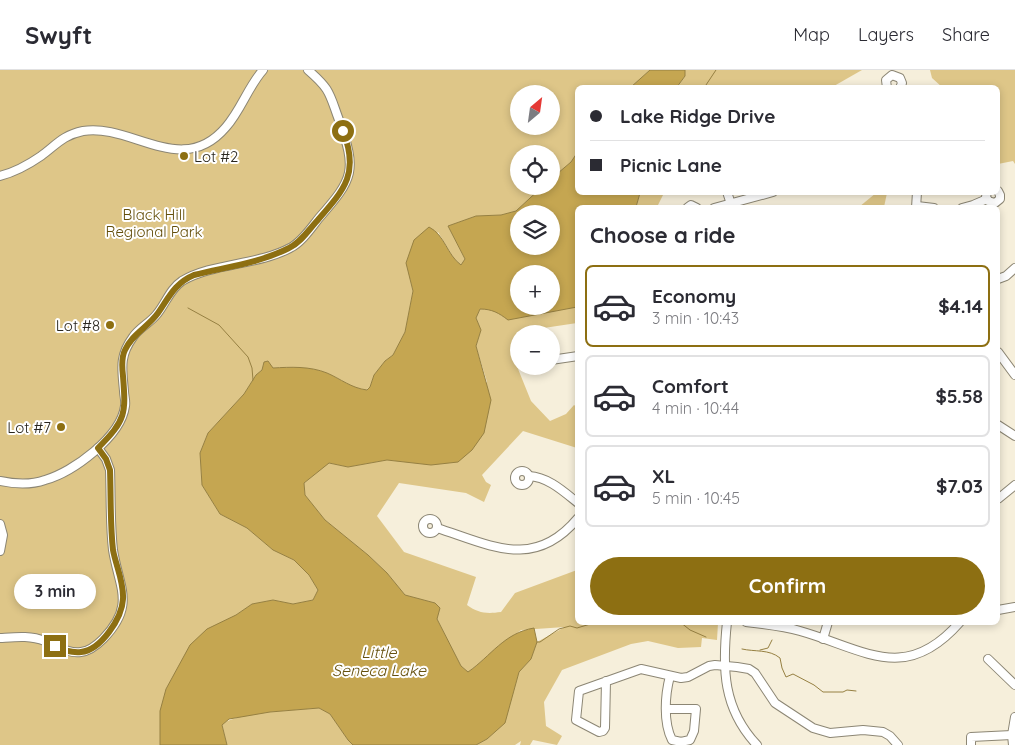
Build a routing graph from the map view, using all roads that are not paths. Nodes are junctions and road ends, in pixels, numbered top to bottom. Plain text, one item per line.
1 (263, 70) edge
2 (308, 70) edge
3 (887, 85) edge
4 (900, 85) edge
5 (0, 176) edge
6 (764, 195) edge
7 (999, 195) edge
8 (987, 196) edge
9 (734, 205) edge
10 (973, 205) edge
11 (1015, 268) edge
12 (1000, 279) edge
13 (1000, 355) edge
14 (575, 356) edge
15 (560, 359) edge
16 (1015, 375) edge
17 (1000, 426) edge
18 (1015, 436) edge
19 (98, 448) junction
20 (529, 476) dead end
21 (0, 481) edge
22 (1015, 485) edge
23 (1000, 497) edge
24 (575, 501) edge
25 (575, 521) edge
26 (0, 524) edge
27 (437, 528) dead end
28 (0, 551) edge
29 (1015, 607) edge
30 (1000, 610) edge
31 (727, 625) edge
32 (766, 625) edge
33 (827, 625) edge
34 (957, 625) edge
35 (0, 638) edge
36 (823, 639) junction
37 (988, 659) dead end
38 (724, 666) junction
39 (670, 676) junction
40 (606, 681) junction
41 (1015, 685) edge
42 (666, 709) junction
43 (1015, 717) edge
44 (1012, 735) junction
45 (994, 736) junction
46 (757, 745) edge
47 (898, 745) edge
48 (971, 745) edge
49 (991, 745) edge
50 (1013, 745) edge

1 - 5 street
2 - 19 street
3 - 4 street
6 - 9 street
7 - 8 street
8 - 10 street
11 - 12 street
13 - 16 street
14 - 15 street
17 - 18 street
19 - 21 street
19 - 35 street
20 - 24 street
22 - 23 street
25 - 27 street
26 - 28 street
29 - 30 street
31 - 38 street
32 - 36 street
33 - 36 street
34 - 36 street
37 - 41 street
38 - 39 street
38 - 46 street
38 - 47 street
39 - 40 street
39 - 42 street
40 - 40 street
42 - 42 street
43 - 44 street
44 - 45 street
44 - 50 street
45 - 48 street
45 - 49 street

